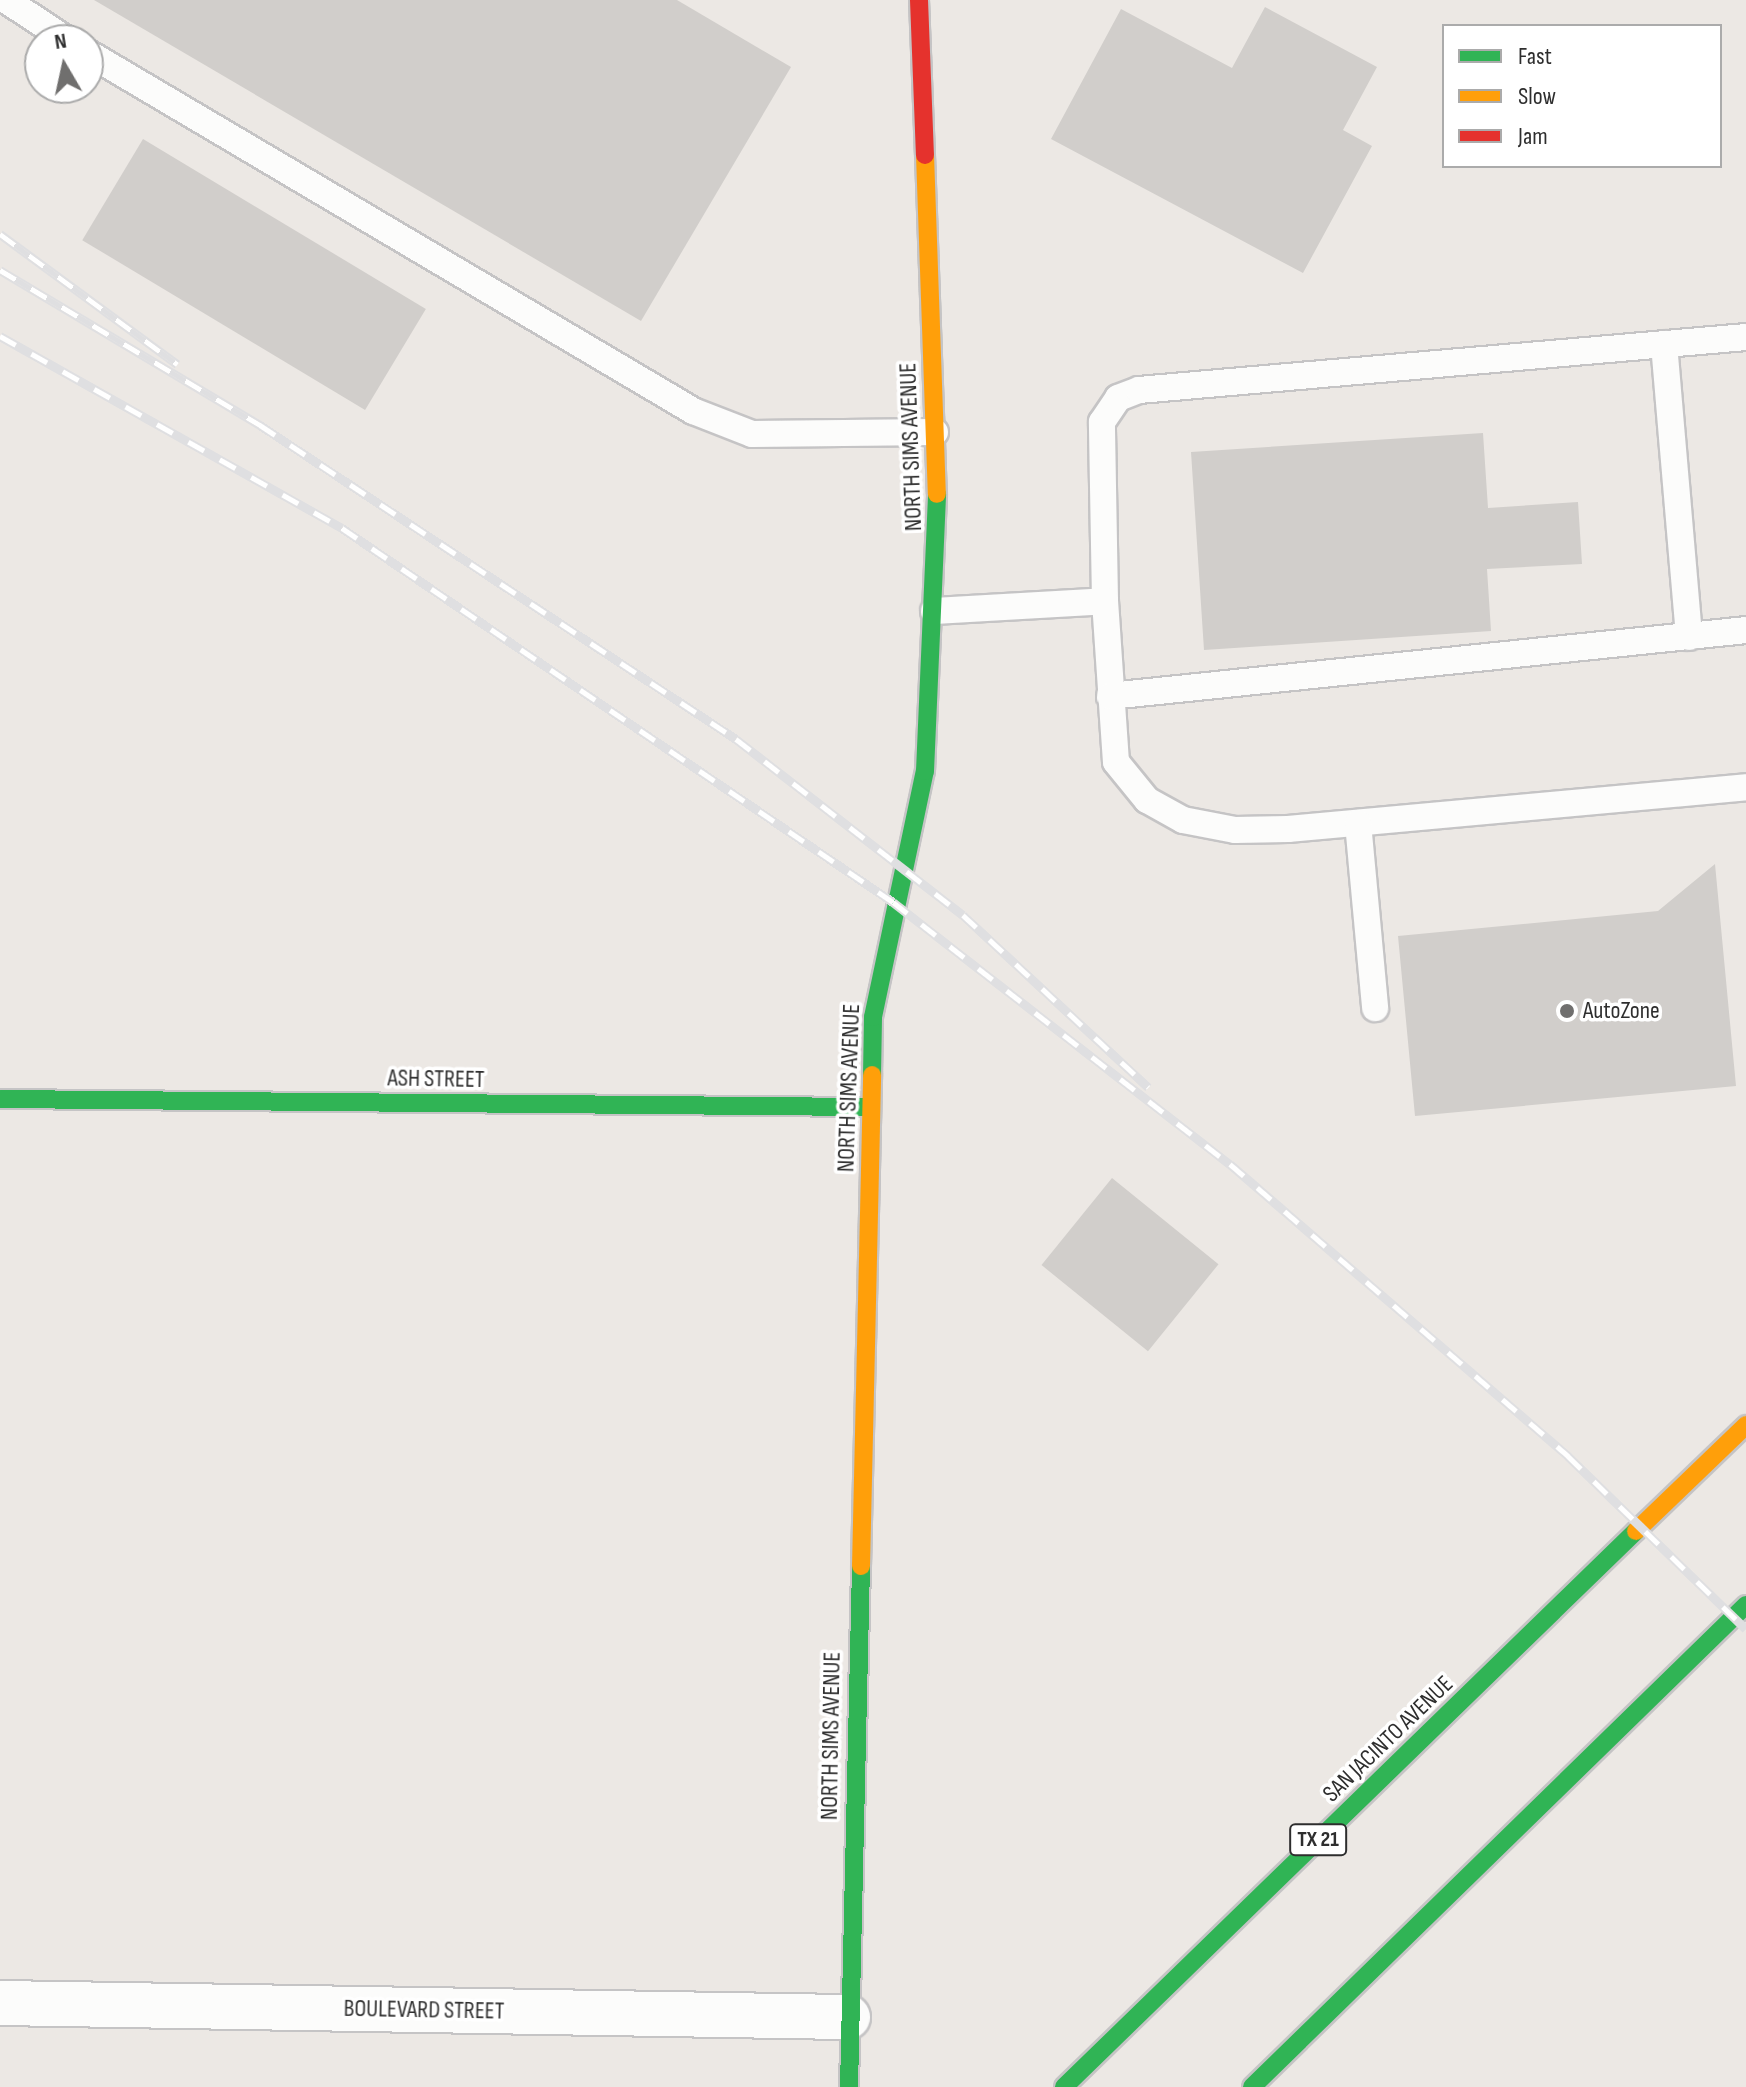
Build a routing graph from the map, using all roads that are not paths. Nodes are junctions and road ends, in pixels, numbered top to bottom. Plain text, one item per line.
1 (6, 0) edge
2 (919, 0) edge
3 (43, 24) edge
4 (104, 62) edge
5 (1746, 337) edge
6 (1664, 344) junction
7 (935, 432) junction
8 (1105, 601) junction
9 (934, 611) junction
10 (1746, 630) edge
11 (1689, 637) junction
12 (1110, 696) junction
13 (1746, 787) edge
14 (1358, 823) junction
15 (1375, 1008) dead end
16 (0, 1099) edge
17 (871, 1107) junction
18 (1746, 1425) edge
19 (1746, 1605) edge
20 (0, 2003) edge
21 (848, 2017) junction
22 (849, 2087) edge
23 (1064, 2087) edge
24 (1252, 2087) edge

1 - 3 lane
2 - 7 main road, NORTH SIMS AVENUE
4 - 7 lane
5 - 6 lane
6 - 8 lane
6 - 11 lane
7 - 9 main road, NORTH SIMS AVENUE
8 - 9 lane
8 - 12 lane
9 - 17 main road, NORTH SIMS AVENUE
10 - 11 lane
11 - 12 lane
12 - 14 lane
13 - 14 lane
14 - 15 lane
16 - 17 main road, ASH STREET
17 - 21 main road, NORTH SIMS AVENUE
18 - 23 main road, SAN JACINTO AVENUE / TX 21
19 - 24 main road
20 - 21 street, BOULEVARD STREET
21 - 22 main road, NORTH SIMS AVENUE

